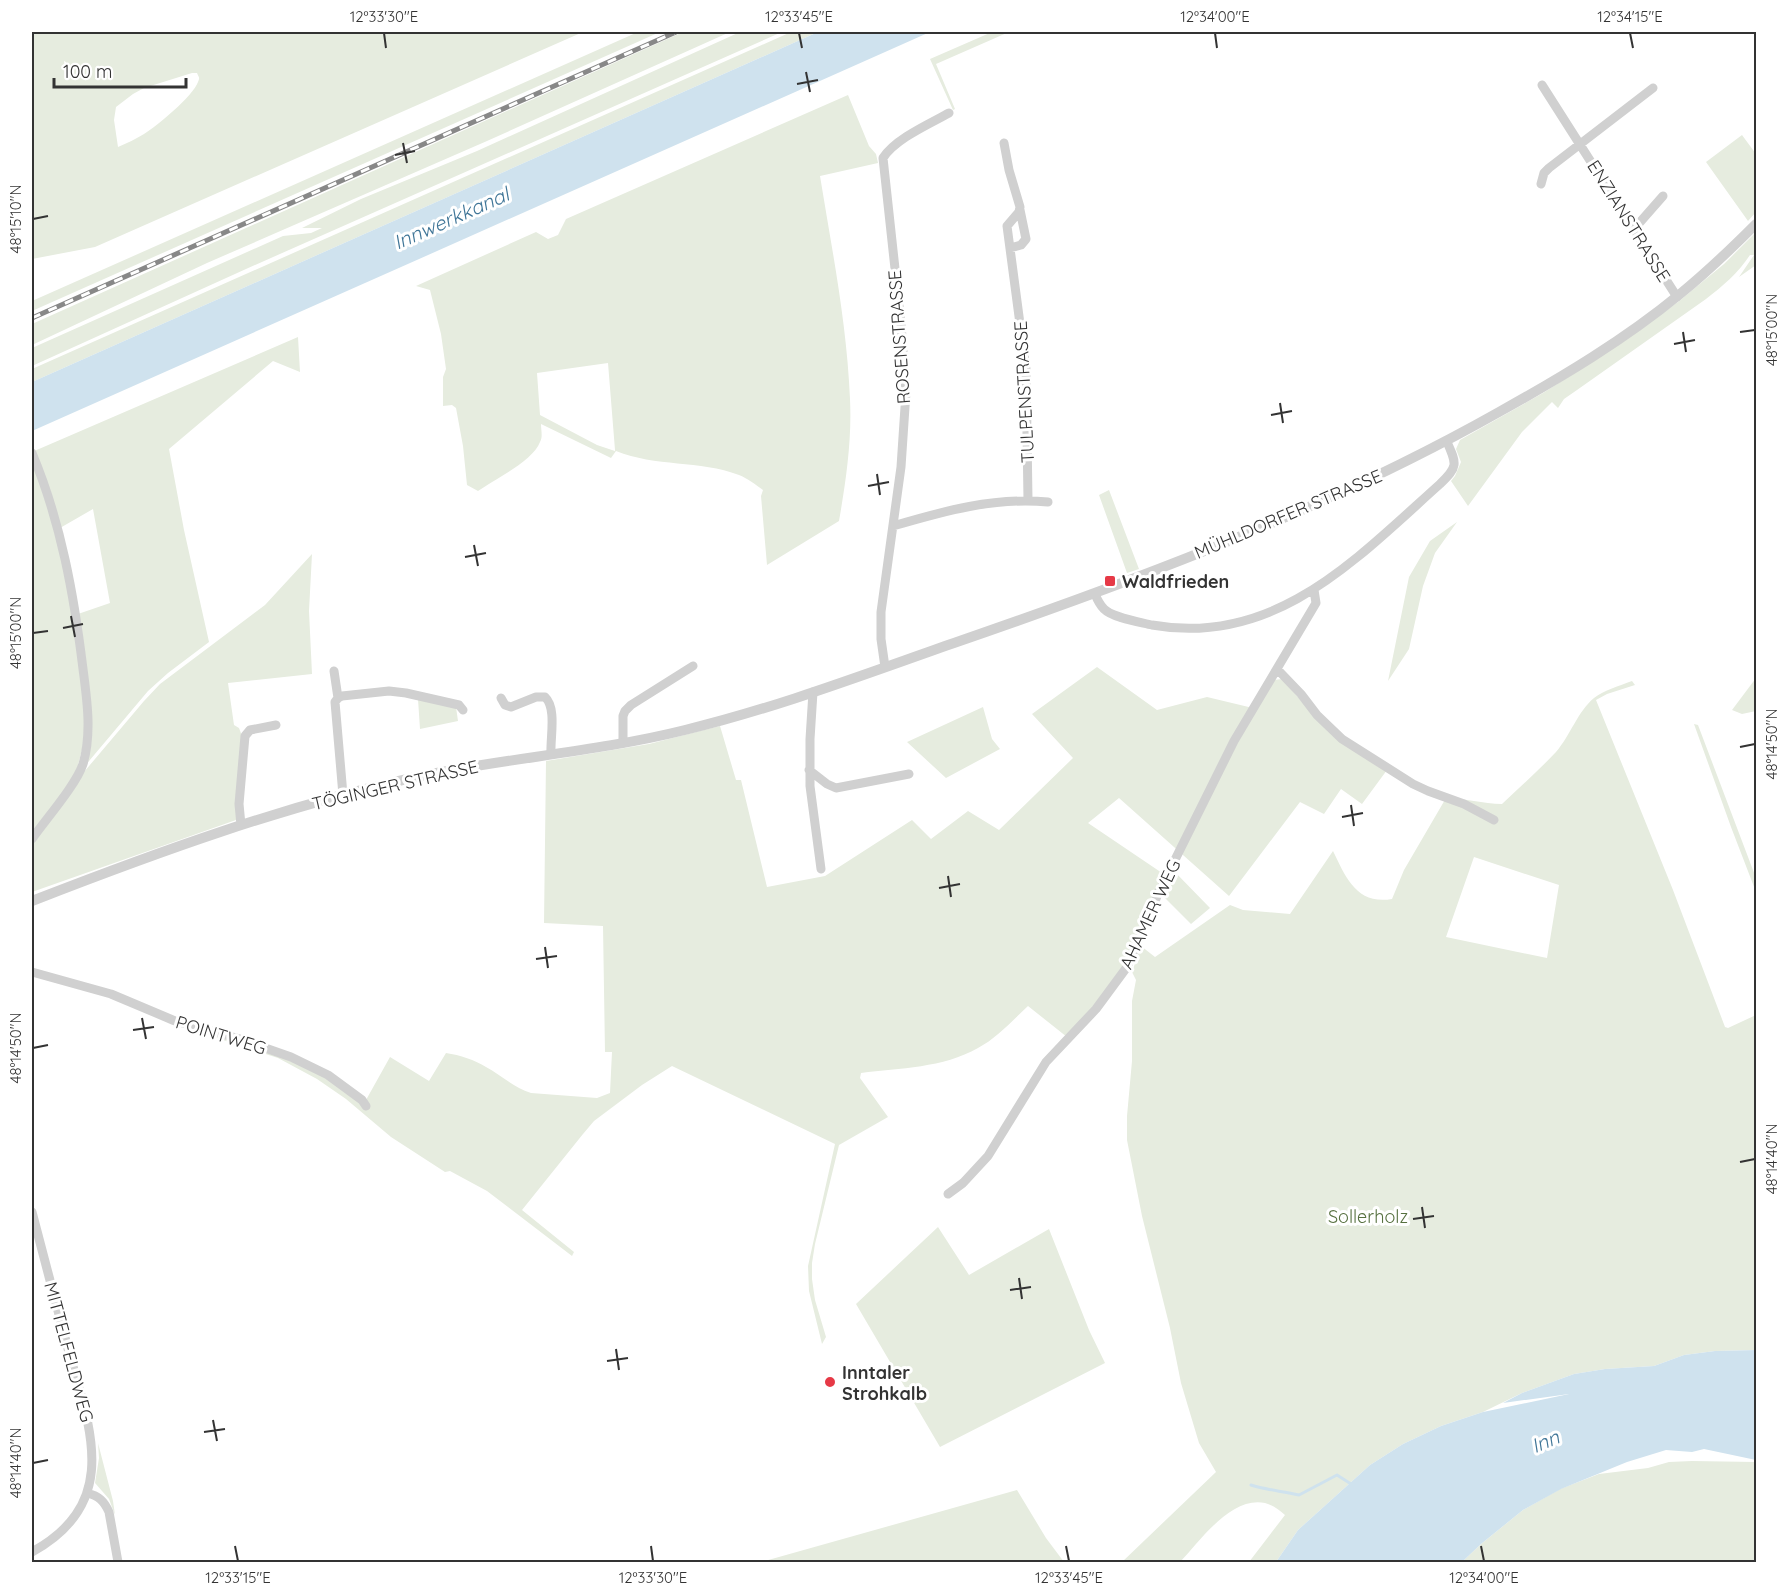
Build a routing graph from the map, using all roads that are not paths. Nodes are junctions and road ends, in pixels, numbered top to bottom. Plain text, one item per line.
1 (1542, 85) dead end
2 (1653, 88) dead end
3 (949, 113) dead end
4 (1004, 143) dead end
5 (1580, 144) junction
6 (1541, 184) dead end
7 (1664, 196) dead end
8 (1020, 210) junction
9 (1756, 224) edge
10 (1634, 229) junction
11 (1010, 248) junction
12 (1677, 297) junction
13 (1447, 442) junction
14 (32, 453) edge
15 (1028, 500) junction
16 (1048, 502) dead end
17 (893, 526) junction
18 (1314, 590) junction
19 (1095, 594) junction
20 (693, 666) dead end
21 (885, 667) junction
22 (1277, 669) junction
23 (334, 672) dead end
24 (813, 692) junction
25 (796, 697) joint
26 (338, 698) junction
27 (501, 699) dead end
28 (463, 710) dead end
29 (276, 725) dead end
30 (623, 743) junction
31 (551, 754) junction
32 (809, 770) junction
33 (909, 774) dead end
34 (343, 795) junction
35 (1494, 820) dead end
36 (241, 825) junction
37 (32, 839) edge
38 (822, 869) dead end
39 (32, 901) edge
40 (32, 972) edge
41 (366, 1106) dead end
42 (948, 1194) dead end
43 (32, 1212) edge
44 (87, 1493) junction
45 (32, 1552) edge
46 (118, 1563) edge

1 - 5 street, ENZIANSTRASSE
2 - 5 street, ENZIANSTRASSE
3 - 17 street, ROSENSTRASSE
4 - 8 street
5 - 6 street, ENZIANSTRASSE
5 - 10 street, ENZIANSTRASSE
7 - 10 street
8 - 11 street, TULPENSTRASSE
8 - 11 street
9 - 12 street, MÜHLDORFER STRASSE
10 - 12 street, ENZIANSTRASSE
11 - 15 street, TULPENSTRASSE
12 - 13 street, MÜHLDORFER STRASSE
13 - 18 street
13 - 19 street, MÜHLDORFER STRASSE
14 - 37 street
15 - 16 street
15 - 17 street
17 - 21 street, ROSENSTRASSE
18 - 19 street
18 - 22 street, AHAMER WEG
19 - 21 street, MÜHLDORFER STRASSE
20 - 30 street
21 - 24 street, MÜHLDORFER STRASSE
22 - 35 street
22 - 42 street, AHAMER WEG
23 - 26 street
24 - 25 street, MÜHLDORFER STRASSE
24 - 32 street
25 - 30 street, TÖGINGER STRASSE
26 - 28 street
26 - 34 street
27 - 31 street
29 - 36 street
30 - 31 street, TÖGINGER STRASSE
31 - 34 street, TÖGINGER STRASSE
32 - 33 street
32 - 38 street
34 - 36 street, TÖGINGER STRASSE
36 - 39 street, TÖGINGER STRASSE
40 - 41 street, POINTWEG
43 - 44 street, MITTELFELDWEG
44 - 45 street, MITTELFELDWEG
44 - 46 street

